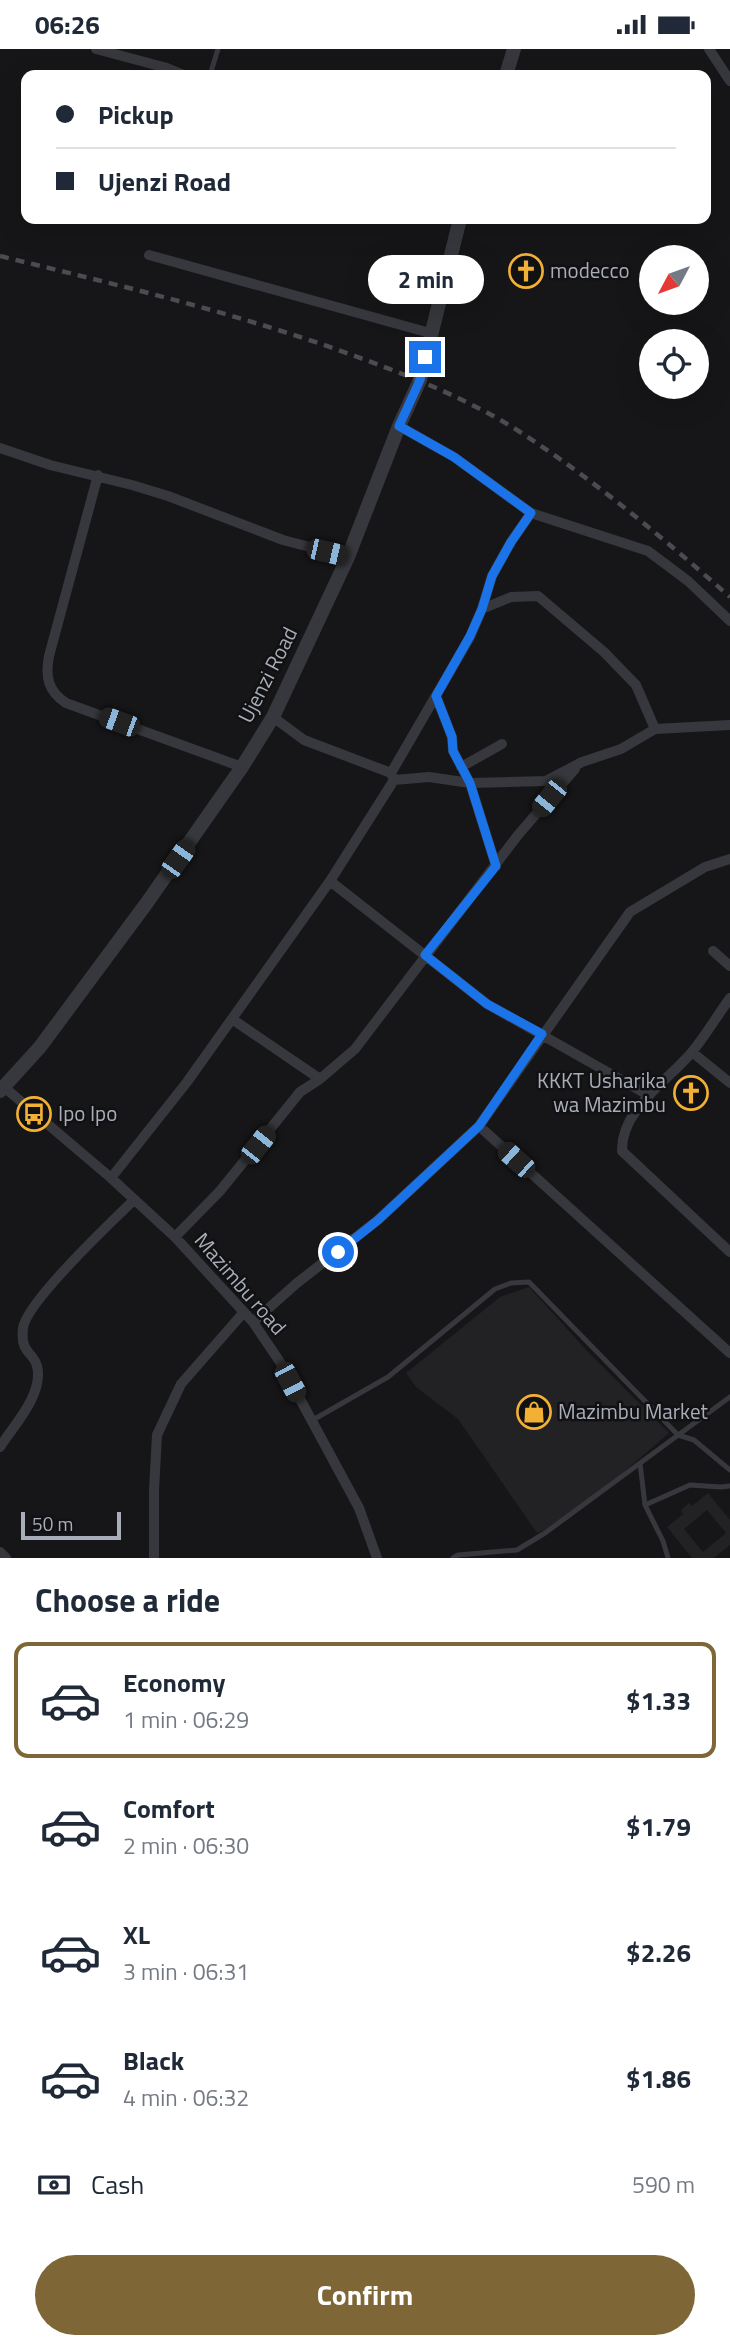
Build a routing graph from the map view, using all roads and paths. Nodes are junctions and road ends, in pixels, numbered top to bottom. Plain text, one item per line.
1 (96, 49) edge
2 (219, 49) edge
3 (514, 49) edge
4 (709, 49) edge
5 (172, 70) edge
6 (212, 70) edge
7 (508, 70) edge
8 (730, 81) edge
9 (459, 224) edge
10 (149, 255) dead end
11 (430, 333) junction
12 (399, 426) junction
13 (0, 448) edge
14 (98, 475) junction
15 (531, 513) junction
16 (348, 557) junction
17 (482, 609) junction
18 (730, 621) edge
19 (436, 696) junction
20 (273, 717) junction
21 (730, 725) edge
22 (655, 729) junction
23 (502, 744) dead end
24 (582, 762) junction
25 (242, 767) junction
26 (461, 767) junction
27 (393, 776) junction
28 (470, 783) junction
29 (730, 859) edge
30 (496, 866) junction
31 (330, 881) junction
32 (713, 951) dead end
33 (425, 955) junction
34 (730, 966) edge
35 (730, 998) edge
36 (232, 1019) junction
37 (542, 1034) junction
38 (692, 1052) junction
39 (320, 1079) junction
40 (730, 1083) edge
41 (2, 1089) edge
42 (648, 1095) junction
43 (479, 1126) junction
44 (111, 1178) junction
45 (134, 1200) junction
46 (175, 1237) junction
47 (730, 1252) edge
48 (244, 1312) junction
49 (253, 1322) junction
50 (730, 1353) edge
51 (730, 1397) edge
52 (311, 1421) junction
53 (678, 1435) junction
54 (0, 1447) edge
55 (640, 1463) junction
56 (730, 1470) edge
57 (730, 1486) edge
58 (645, 1505) junction
59 (0, 1552) edge
60 (6, 1558) edge
61 (154, 1558) edge
62 (377, 1558) edge
63 (453, 1558) edge
64 (668, 1558) edge

1 - 5 street
2 - 6 lane
3 - 7 street
4 - 8 street
9 - 11 street, Ujenzi Road
10 - 11 street
11 - 12 street, Ujenzi Road
12 - 15 street
12 - 16 street, Ujenzi Road
13 - 14 street
14 - 16 street
14 - 25 street
15 - 17 street
15 - 18 street
16 - 20 street, Ujenzi Road
17 - 19 street
17 - 22 street
19 - 26 street
19 - 27 street
20 - 25 street, Ujenzi Road
20 - 27 street
21 - 22 street
22 - 24 street
23 - 26 street
24 - 28 street
24 - 30 street
25 - 41 street, Ujenzi Road
26 - 28 street
27 - 28 street
27 - 31 street
28 - 30 street
29 - 37 street
30 - 33 street
31 - 33 street
31 - 36 street
32 - 34 street
33 - 37 street
33 - 39 street
35 - 38 street
36 - 39 street
36 - 44 street
37 - 42 street
37 - 43 street
38 - 40 street
38 - 42 street
39 - 46 street
41 - 44 street, Mazimbu road
42 - 47 street
43 - 49 street
43 - 50 street
44 - 45 street, Mazimbu road
45 - 46 street, Mazimbu road
45 - 54 street
46 - 48 street, Mazimbu road
48 - 49 street, Mazimbu road
48 - 61 street
49 - 52 street, Mazimbu road
51 - 53 lane
52 - 53 lane
52 - 62 street, Mazimbu road
53 - 55 lane
53 - 56 lane
55 - 58 lane
55 - 63 lane
57 - 58 lane
58 - 64 lane
59 - 60 street

